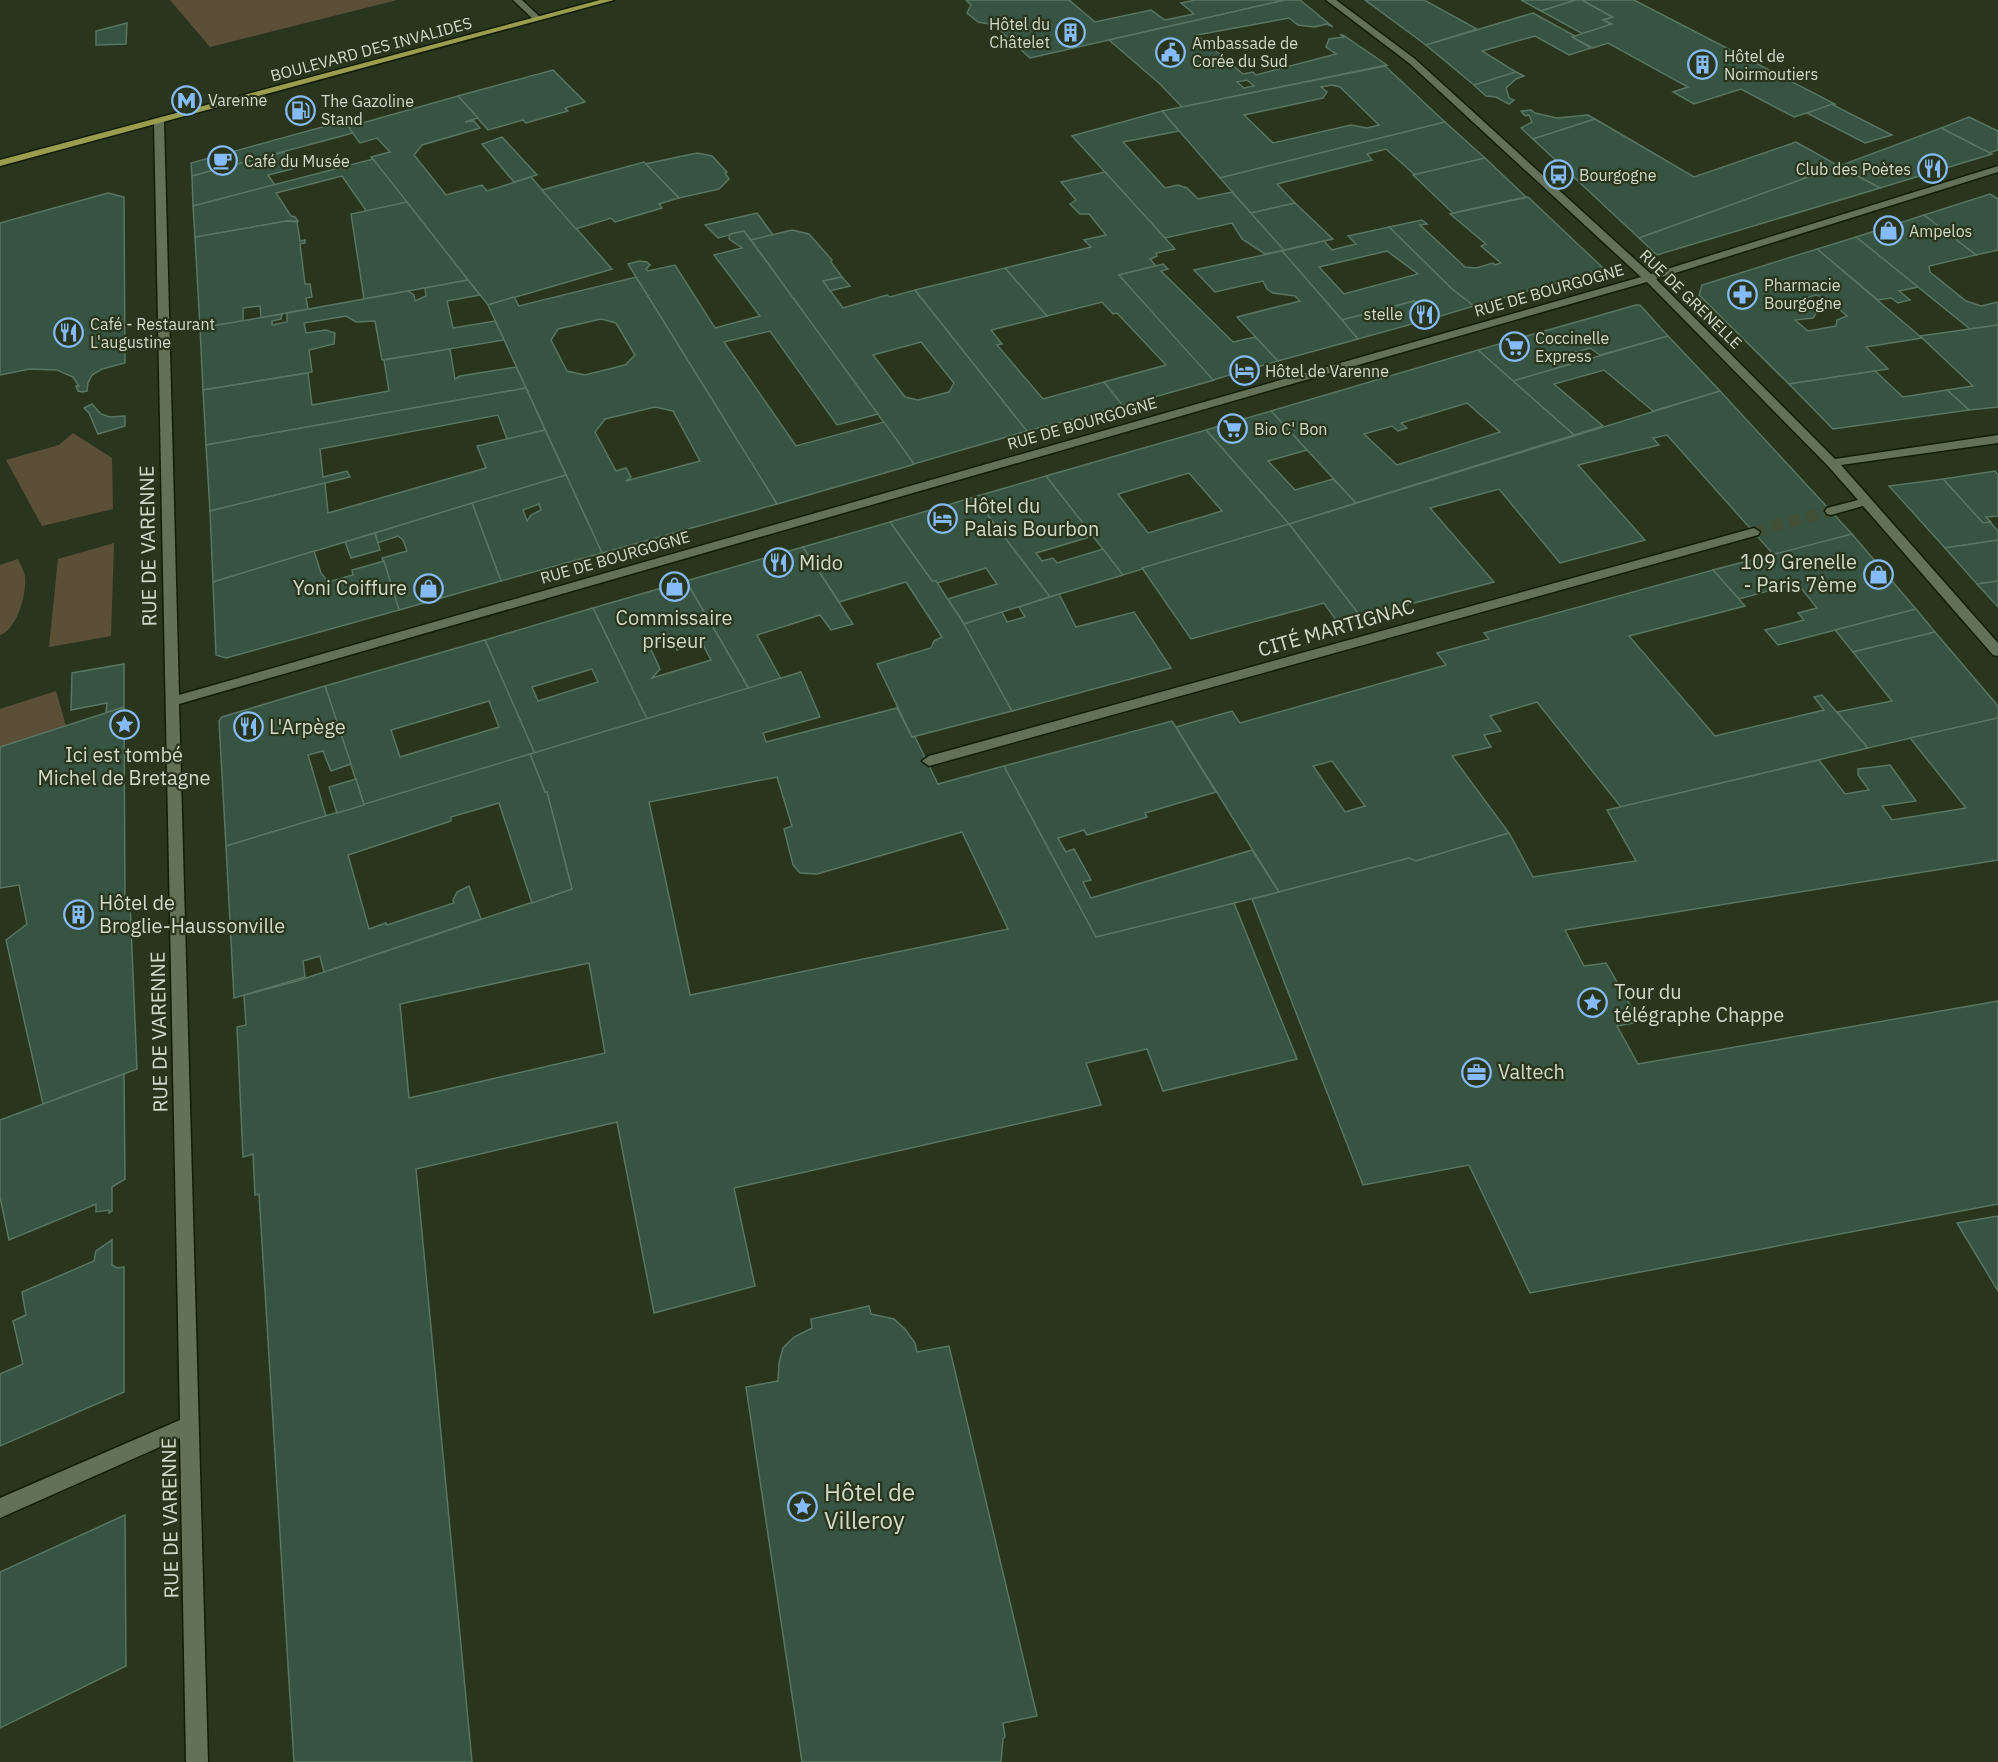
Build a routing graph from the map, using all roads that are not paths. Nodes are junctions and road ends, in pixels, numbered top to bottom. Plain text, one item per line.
1 (517, 0) edge
2 (610, 0) edge
3 (1330, 0) edge
4 (538, 19) junction
5 (159, 121) junction
6 (0, 163) edge
7 (1998, 169) edge
8 (1649, 278) junction
9 (1998, 439) edge
10 (1832, 463) junction
11 (1867, 501) junction
12 (1831, 511) tunnel mouth
13 (1754, 532) tunnel mouth
14 (1998, 652) edge
15 (173, 701) junction
16 (929, 761) dead end
17 (189, 1425) junction
18 (0, 1508) edge
19 (197, 1762) edge

1 - 4 street
2 - 4 main road, BOULEVARD DES INVALIDES
3 - 8 street, RUE DE GRENELLE
4 - 5 main road, BOULEVARD DES INVALIDES
5 - 6 main road, BOULEVARD DES INVALIDES
5 - 15 street, RUE DE VARENNE
7 - 8 street, RUE DE BOURGOGNE
8 - 10 street, RUE DE GRENELLE
8 - 15 street, RUE DE BOURGOGNE
9 - 10 street
10 - 11 street, RUE DE GRENELLE
11 - 12 street
11 - 14 street, RUE DE GRENELLE
13 - 16 street, CITÉ MARTIGNAC
15 - 17 street, RUE DE VARENNE
17 - 18 street
17 - 19 street, RUE DE VARENNE

